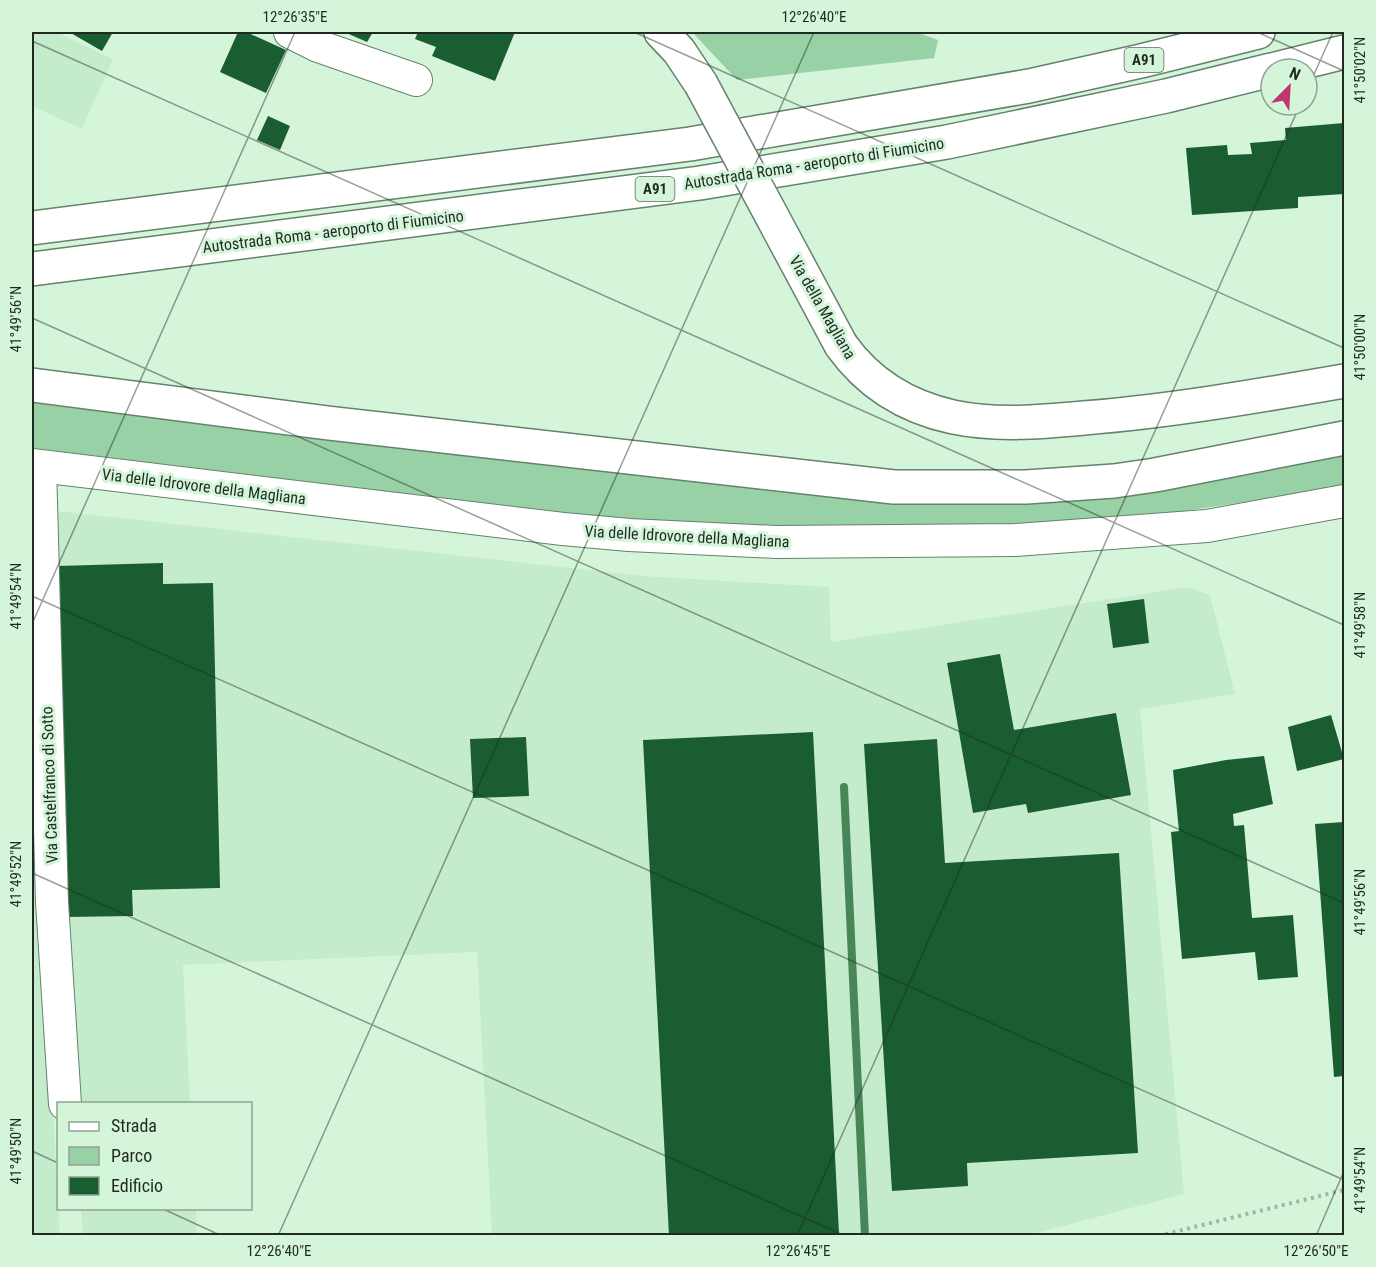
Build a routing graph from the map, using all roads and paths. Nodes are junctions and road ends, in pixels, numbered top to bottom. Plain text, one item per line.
1 (290, 32) edge
2 (661, 32) edge
3 (1258, 32) edge
4 (1344, 52) edge
5 (1319, 58) edge
6 (1259, 73) edge
7 (416, 81) dead end
8 (32, 228) edge
9 (32, 268) edge
10 (1344, 381) edge
11 (32, 385) edge
12 (1344, 438) edge
13 (36, 466) edge
14 (1344, 501) edge
15 (65, 1102) edge
16 (1344, 1190) edge
17 (1158, 1236) edge

1 - 7 street
2 - 10 main road, Via della Magliana, bridge
3 - 8 main road, A91
4 - 5 main road
6 - 9 main road, Autostrada Roma - aeroporto di Fiumicino / A91
11 - 12 main road
13 - 14 street, Via delle Idrovore della Magliana
13 - 15 street, Via Castelfranco di Sotto
16 - 17 path

